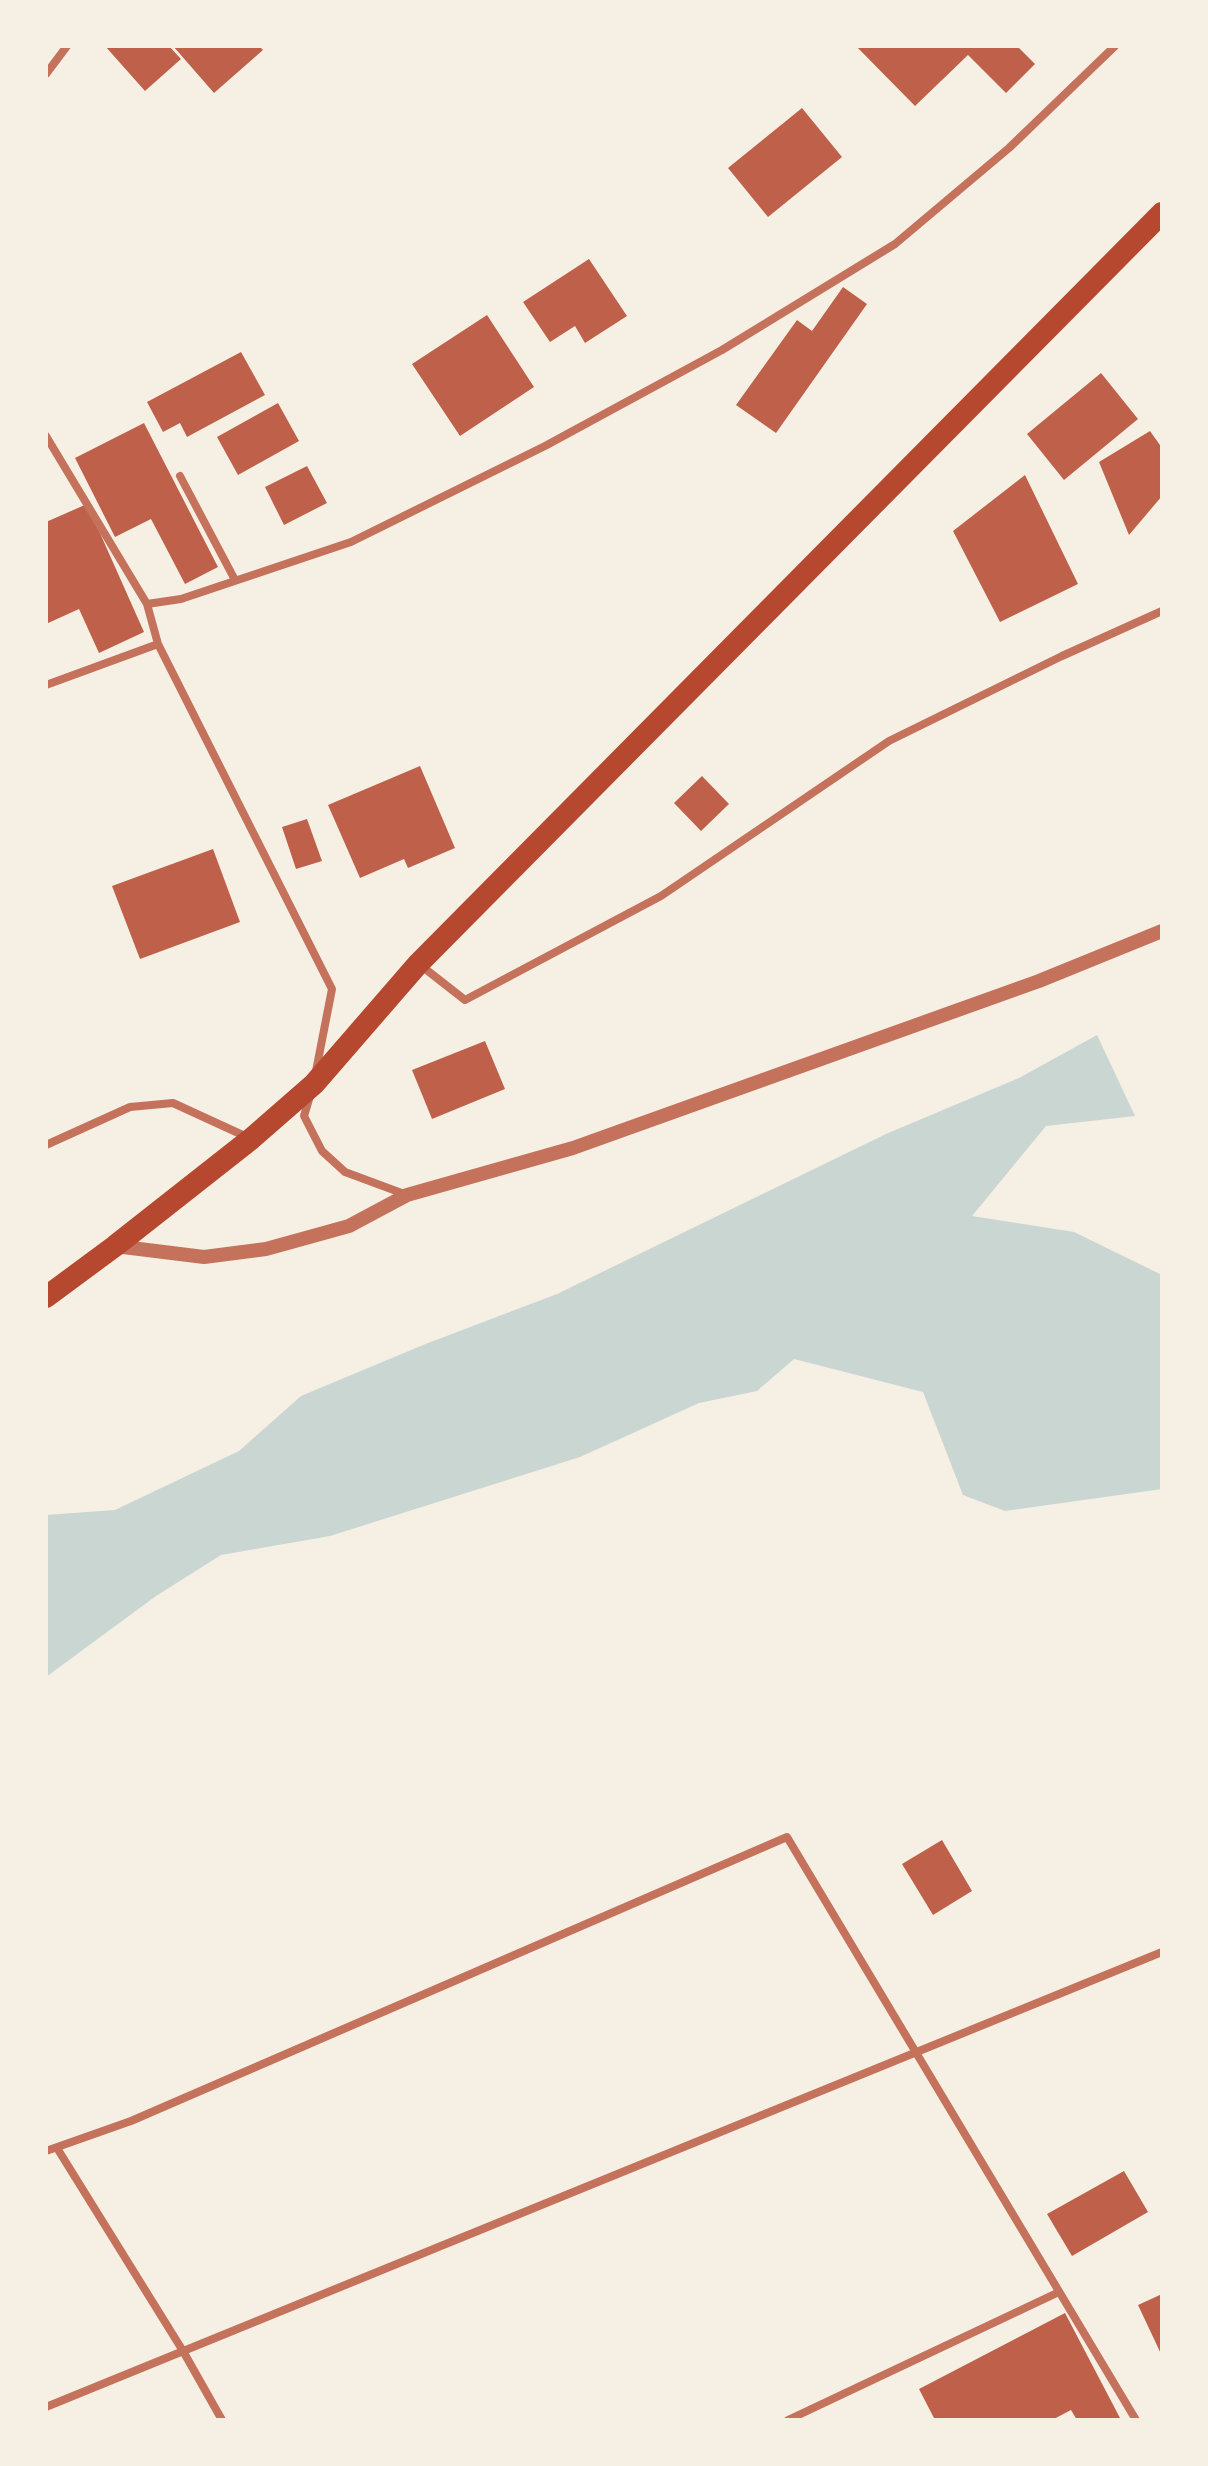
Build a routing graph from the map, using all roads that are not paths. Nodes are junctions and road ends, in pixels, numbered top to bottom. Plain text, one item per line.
1 (67, 46) edge
2 (1115, 46) edge
3 (46, 74) edge
4 (1162, 213) edge
5 (46, 436) edge
6 (180, 476) dead end
7 (235, 580) junction
8 (147, 604) junction
9 (1162, 611) edge
10 (158, 644) junction
11 (46, 685) edge
12 (1162, 931) edge
13 (418, 964) junction
14 (314, 1084) junction
15 (251, 1139) junction
16 (46, 1145) edge
17 (407, 1195) junction
18 (115, 1246) junction
19 (46, 1297) edge
20 (1162, 1952) edge
21 (915, 2052) junction
22 (57, 2148) junction
23 (46, 2151) edge
24 (1059, 2292) junction
25 (183, 2351) junction
26 (46, 2407) edge
27 (222, 2420) edge
28 (788, 2420) edge
29 (1136, 2420) edge

1 - 3 street
2 - 7 street
4 - 13 highway
5 - 8 street
6 - 7 street
7 - 8 street
8 - 10 street
9 - 13 street
10 - 11 street
10 - 14 street
12 - 17 street
13 - 14 highway
14 - 15 highway
14 - 17 street
15 - 16 street
15 - 18 highway
17 - 18 street
18 - 19 highway
20 - 21 street
21 - 22 street
21 - 24 street
21 - 25 street
22 - 23 street
22 - 25 street
24 - 28 street
24 - 29 street
25 - 26 street
25 - 27 street

